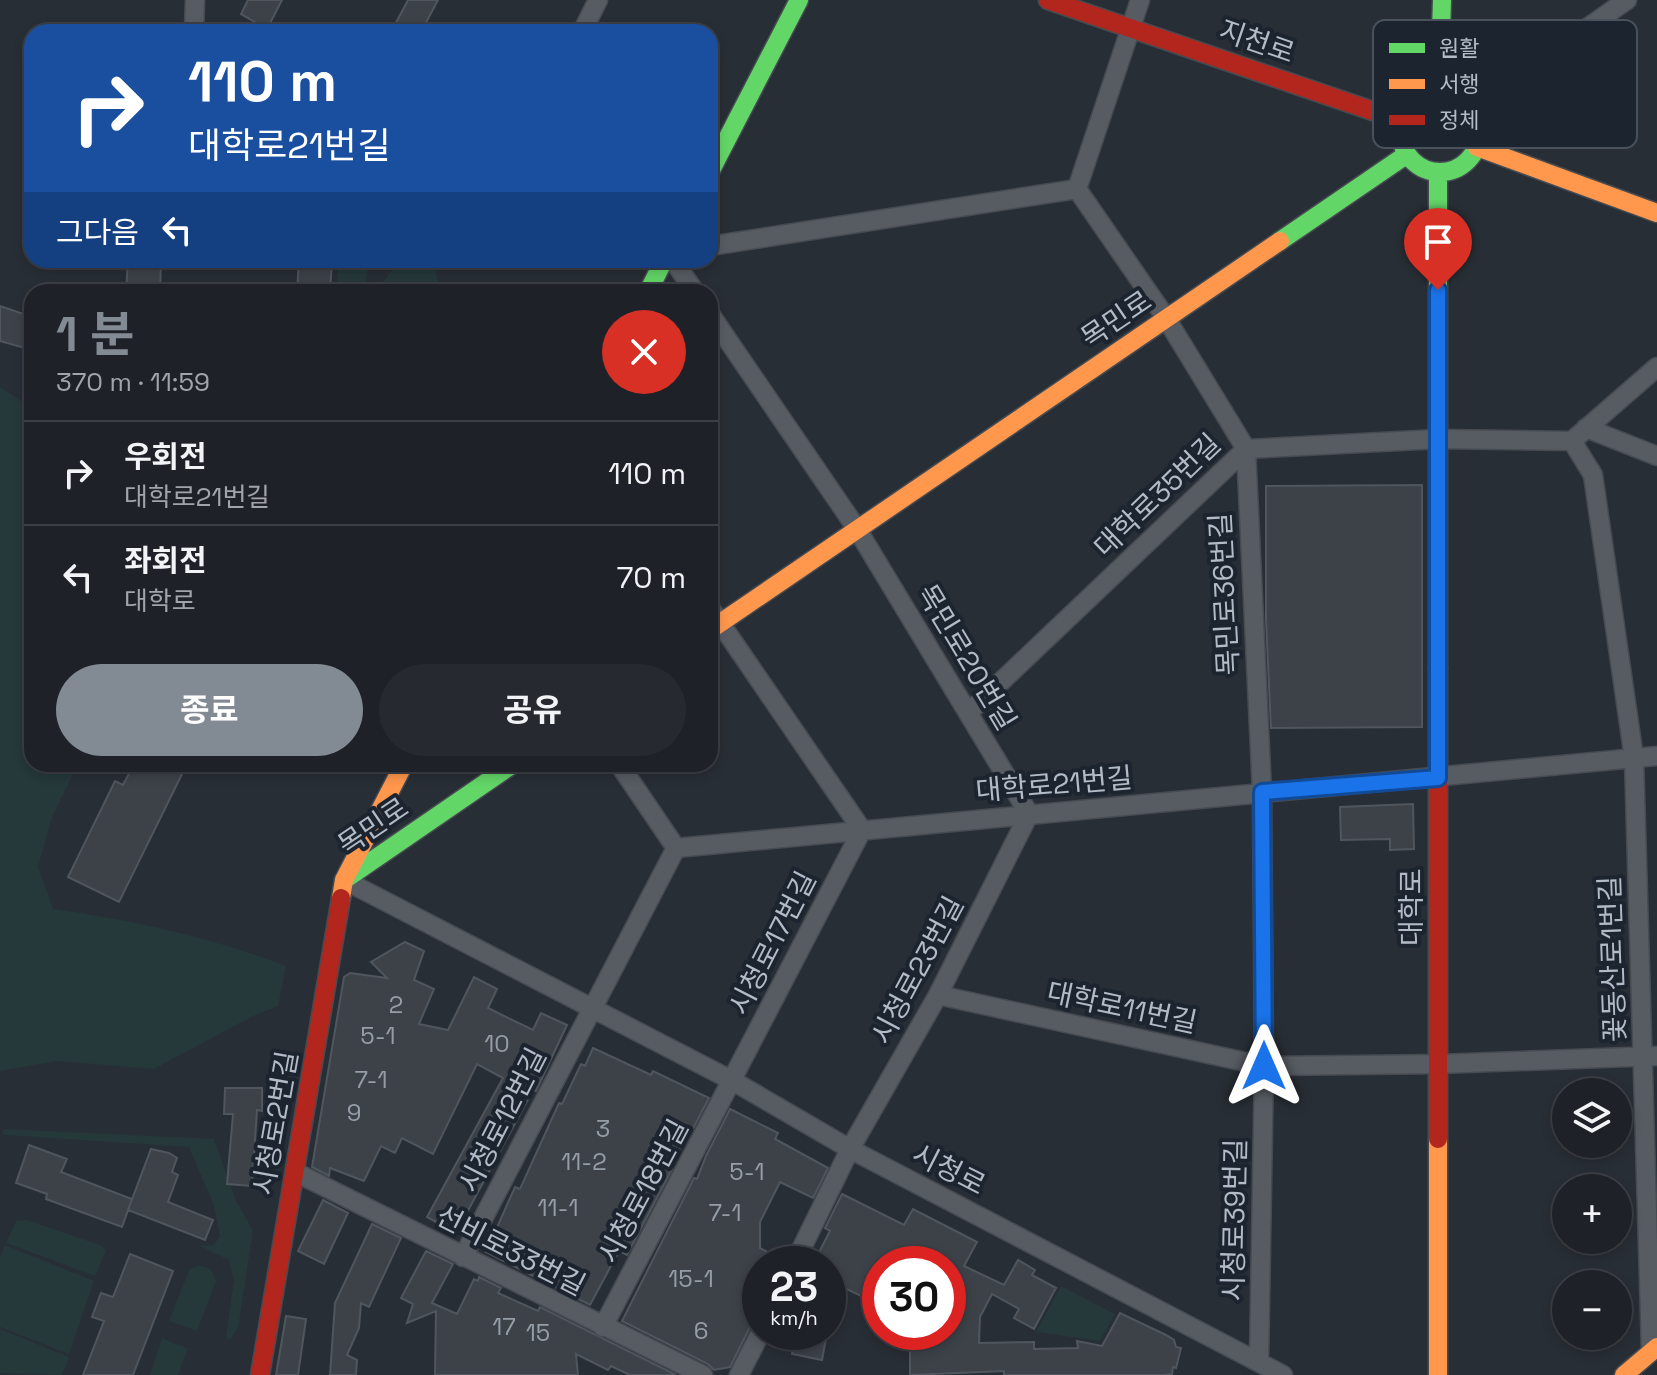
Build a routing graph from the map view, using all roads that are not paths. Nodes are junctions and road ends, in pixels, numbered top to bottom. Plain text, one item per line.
1 (195, 0) edge
2 (598, 0) edge
3 (799, 0) edge
4 (1048, 0) edge
5 (1140, 0) edge
6 (1442, 0) edge
7 (1627, 0) edge
8 (1441, 20) edge
9 (1599, 20) edge
10 (194, 24) edge
11 (586, 24) edge
12 (1131, 28) junction
13 (1373, 111) edge
14 (1404, 148) edge
15 (1476, 148) edge
16 (1480, 148) edge
17 (1406, 155) junction
18 (718, 157) edge
19 (1438, 172) junction
20 (1077, 189) junction
21 (1657, 213) edge
22 (718, 245) edge
23 (1166, 318) junction
24 (718, 326) edge
25 (1657, 367) edge
26 (1579, 434) junction
27 (1438, 439) junction
28 (1246, 449) junction
29 (1657, 456) edge
30 (857, 529) junction
31 (718, 617) edge
32 (718, 626) edge
33 (968, 713) junction
34 (1657, 756) edge
35 (1634, 758) junction
36 (400, 772) edge
37 (501, 772) edge
38 (624, 772) edge
39 (1438, 778) junction
40 (1262, 792) junction
41 (1029, 814) junction
42 (862, 830) junction
43 (676, 848) junction
44 (344, 880) junction
45 (938, 995) junction
46 (591, 1008) junction
47 (1650, 1057) edge
48 (1439, 1064) junction
49 (1264, 1066) junction
50 (733, 1081) junction
51 (850, 1149) junction
52 (295, 1172) junction
53 (803, 1246) edge
54 (463, 1257) junction
55 (603, 1327) junction
56 (1654, 1349) edge
57 (752, 1350) edge
58 (1259, 1361) junction
59 (260, 1375) edge
60 (703, 1375) edge
61 (739, 1375) edge
62 (1283, 1375) edge
63 (1438, 1375) edge
64 (1624, 1375) edge

1 - 10 street
2 - 11 street
3 - 18 main road
4 - 12 main road, 지천로
5 - 12 street
6 - 8 main road
7 - 9 street
12 - 13 main road, 지천로
12 - 20 street
14 - 17 main road
15 - 19 main road
16 - 21 main road
17 - 19 main road
17 - 23 main road, 목민로
19 - 27 main road, 대학로
20 - 22 street
20 - 23 street, 목민로36번길
23 - 28 street, 목민로36번길
23 - 30 main road, 목민로
24 - 30 street
25 - 26 street
26 - 27 street
26 - 29 street
26 - 35 street, 꽃동산로1번길
27 - 28 street, 대학로35번길
27 - 39 main road, 대학로
28 - 33 street, 대학로35번길
28 - 40 street, 목민로36번길
30 - 31 main road, 목민로
30 - 33 street, 목민로20번길
32 - 42 street
33 - 41 street, 목민로20번길
34 - 35 street, 대학로21번길
35 - 39 street, 대학로21번길
35 - 47 street, 꽃동산로1번길
36 - 44 main road, 시청로2번길
37 - 44 main road, 목민로
38 - 43 street
39 - 40 street, 대학로21번길
39 - 48 main road, 대학로
40 - 41 street, 대학로21번길
40 - 49 street, 시청로39번길
41 - 42 street, 대학로21번길
41 - 45 street, 시청로23번길
42 - 43 street, 대학로21번길
42 - 50 street, 시청로17번길
43 - 46 street
44 - 46 street, 시청로
44 - 52 main road, 시청로2번길
45 - 49 street, 대학로11번길
45 - 51 street, 시청로23번길
46 - 50 street, 시청로
46 - 54 street, 시청로12번길
47 - 48 street, 대학로11번길
47 - 56 street, 꽃동산로1번길
48 - 49 street, 대학로11번길
48 - 63 main road, 대학로
49 - 58 street, 시청로39번길
50 - 51 street, 시청로
50 - 55 street, 시청로18번길
51 - 53 street, 시청로23번길
51 - 58 street, 시청로
52 - 54 street, 선비로33번길
52 - 59 main road, 시청로2번길
54 - 55 street, 선비로33번길
55 - 60 street, 선비로33번길
56 - 64 main road
57 - 61 street
58 - 62 street, 시청로

